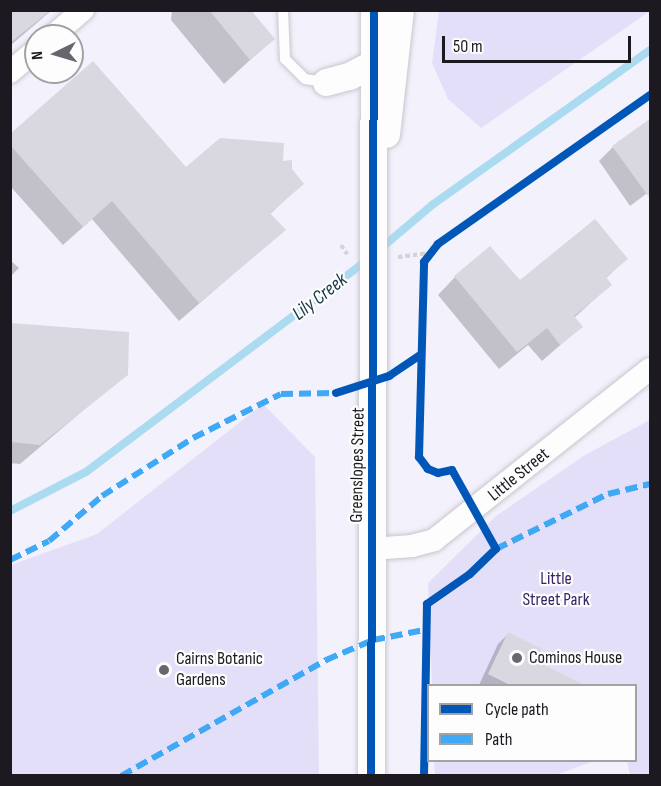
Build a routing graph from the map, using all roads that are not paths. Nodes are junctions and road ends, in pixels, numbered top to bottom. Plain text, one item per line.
1 (83, 10) edge
2 (283, 10) edge
3 (374, 10) edge
4 (387, 10) edge
5 (400, 10) edge
6 (67, 24) edge
7 (24, 60) edge
8 (373, 63) junction
9 (10, 72) edge
10 (326, 82) joint
11 (375, 185) junction
12 (651, 369) edge
13 (372, 549) junction
14 (371, 776) edge

1 - 6 street
2 - 10 lane
3 - 8 street, Greenslopes Street
4 - 8 street
5 - 11 street, Greenslopes Street
7 - 9 street
8 - 10 street
8 - 11 street, Greenslopes Street
11 - 13 street, Greenslopes Street
12 - 13 street, Little Street
13 - 14 street, Greenslopes Street

